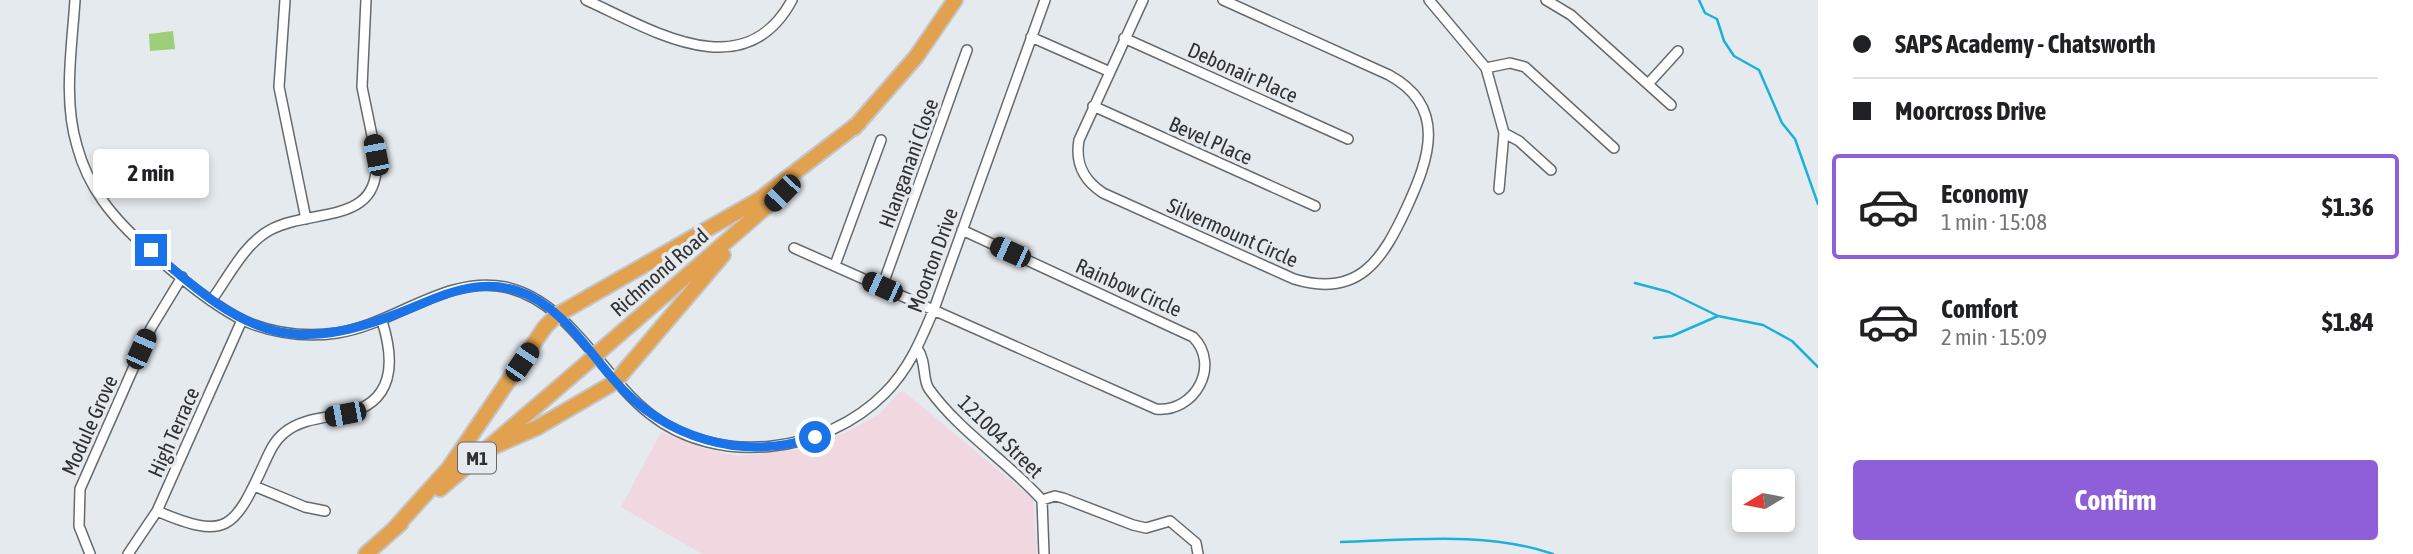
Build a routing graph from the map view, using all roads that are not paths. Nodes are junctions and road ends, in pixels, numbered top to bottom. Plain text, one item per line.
1 (75, 0) edge
2 (285, 0) edge
3 (366, 0) edge
4 (586, 0) edge
5 (792, 0) edge
6 (955, 0) edge
7 (1045, 0) edge
8 (1143, 0) edge
9 (1223, 0) edge
10 (1429, 0) edge
11 (1546, 0) edge
12 (1031, 37) junction
13 (1124, 38) junction
14 (967, 50) dead end
15 (1678, 51) dead end
16 (1486, 68) junction
17 (1108, 71) junction
18 (1648, 84) junction
19 (1671, 105) dead end
20 (1093, 106) junction
21 (859, 123) junction
22 (1504, 133) junction
23 (1348, 139) dead end
24 (881, 140) dead end
25 (1614, 148) dead end
26 (1551, 170) dead end
27 (1499, 189) dead end
28 (782, 193) junction
29 (1315, 206) dead end
30 (306, 219) junction
31 (962, 230) junction
32 (794, 248) dead end
33 (835, 265) junction
34 (181, 277) junction
35 (882, 287) junction
36 (211, 302) junction
37 (934, 309) junction
38 (556, 315) junction
39 (242, 320) junction
40 (382, 321) junction
41 (917, 348) junction
42 (592, 349) junction
43 (615, 382) junction
44 (486, 450) junction
45 (254, 486) junction
46 (1042, 500) junction
47 (158, 511) junction
48 (325, 511) dead end
49 (394, 529) junction
50 (90, 554) edge
51 (128, 554) edge
52 (366, 554) edge
53 (1044, 554) edge
54 (1198, 554) edge

1 - 34 street, Moorton Drive
2 - 30 street
3 - 30 street
4 - 5 street
6 - 21 highway, Richmond Road / M1
7 - 12 street, Moorton Drive
8 - 13 street, Silvermount Circle
9 - 20 street, Silvermount Circle
10 - 16 street
11 - 18 street
12 - 17 street
12 - 31 street, Moorton Drive
13 - 17 street, Silvermount Circle
13 - 23 street, Debonair Place
14 - 35 street, Hlanganani Close
15 - 18 street
16 - 22 street
16 - 25 street
17 - 20 street, Silvermount Circle
18 - 19 street
20 - 29 street, Bevel Place
21 - 28 highway, Richmond Road / M1
21 - 38 highway
22 - 26 street
22 - 27 street
24 - 33 street
28 - 42 highway, Richmond Road / M1
28 - 43 highway
30 - 36 street
31 - 37 street, Moorton Drive
31 - 37 street, Rainbow Circle
32 - 33 street, Rainbow Circle
33 - 35 street, Rainbow Circle
34 - 36 street, Moorton Drive
34 - 50 street, Module Grove
35 - 37 street, Rainbow Circle
36 - 39 street, Moorton Drive
37 - 41 street, Moorton Drive
38 - 40 street, Moorton Drive
38 - 42 street, Moorton Drive
38 - 49 highway
39 - 40 street, Moorton Drive
39 - 47 street, High Terrace
40 - 45 street
41 - 43 street, Moorton Drive
41 - 46 street, 121004 Street
42 - 43 street, Moorton Drive
42 - 44 highway, Richmond Road / M1, bridge
43 - 44 highway
44 - 49 highway, Richmond Road / M1
45 - 47 street
45 - 48 street
46 - 53 street, 121004 Street
46 - 54 street
47 - 51 street, High Terrace
49 - 52 highway, Richmond Road / M1

